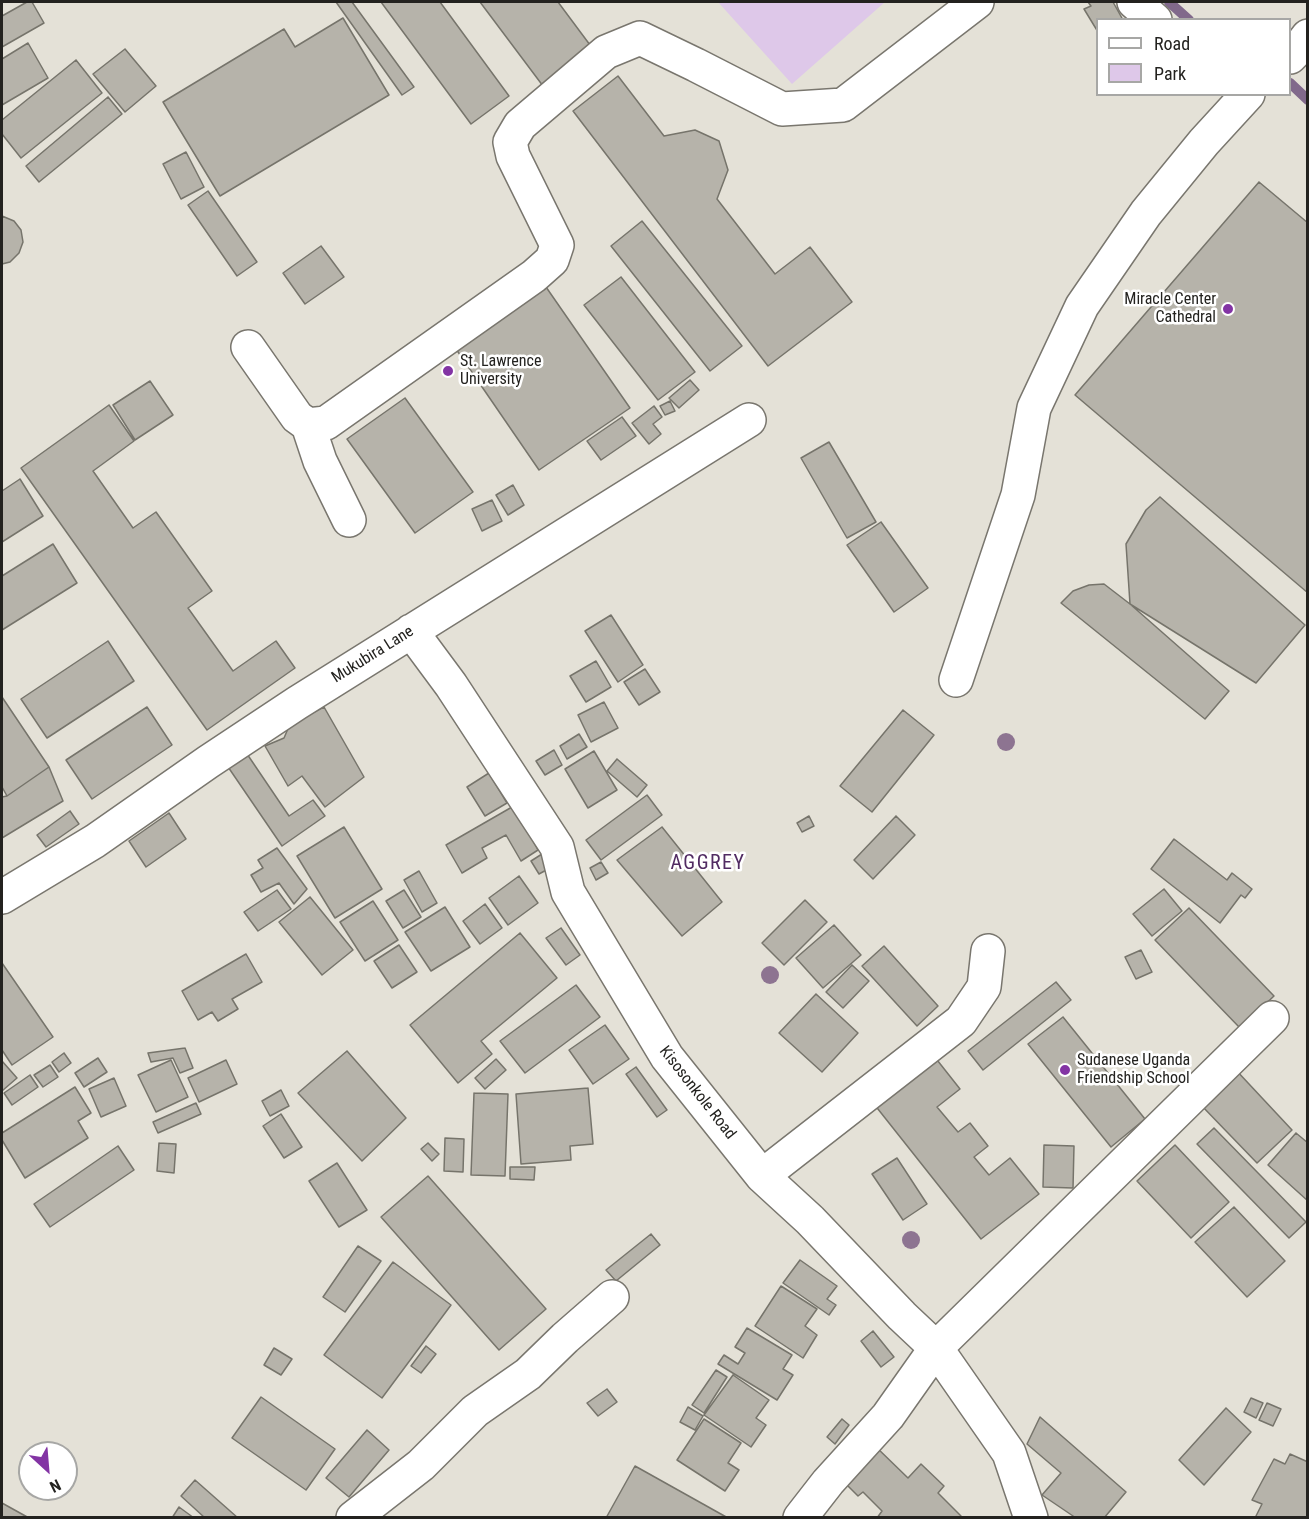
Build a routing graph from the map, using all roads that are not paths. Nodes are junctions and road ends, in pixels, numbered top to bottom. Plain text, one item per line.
1 (977, 2) edge
2 (1134, 2) edge
3 (1153, 18) edge
4 (1308, 36) edge
5 (1291, 56) edge
6 (1245, 96) edge
7 (248, 347) dead end
8 (749, 420) dead end
9 (308, 425) junction
10 (349, 520) dead end
11 (411, 631) junction
12 (956, 680) dead end
13 (2, 897) edge
14 (988, 951) dead end
15 (1272, 1018) dead end
16 (762, 1176) junction
17 (612, 1298) dead end
18 (936, 1348) junction
19 (353, 1518) edge
20 (800, 1518) edge
21 (1031, 1518) edge

1 - 9 street
2 - 3 street
4 - 5 street
6 - 12 street
7 - 9 street
8 - 11 street, Mukubira Lane
9 - 10 street
11 - 13 street, Mukubira Lane
11 - 16 street, Kisosonkole Road
14 - 16 street
15 - 18 street
16 - 18 street, Kisosonkole Road
17 - 19 street
18 - 20 street
18 - 21 street, Kisosonkole Road

